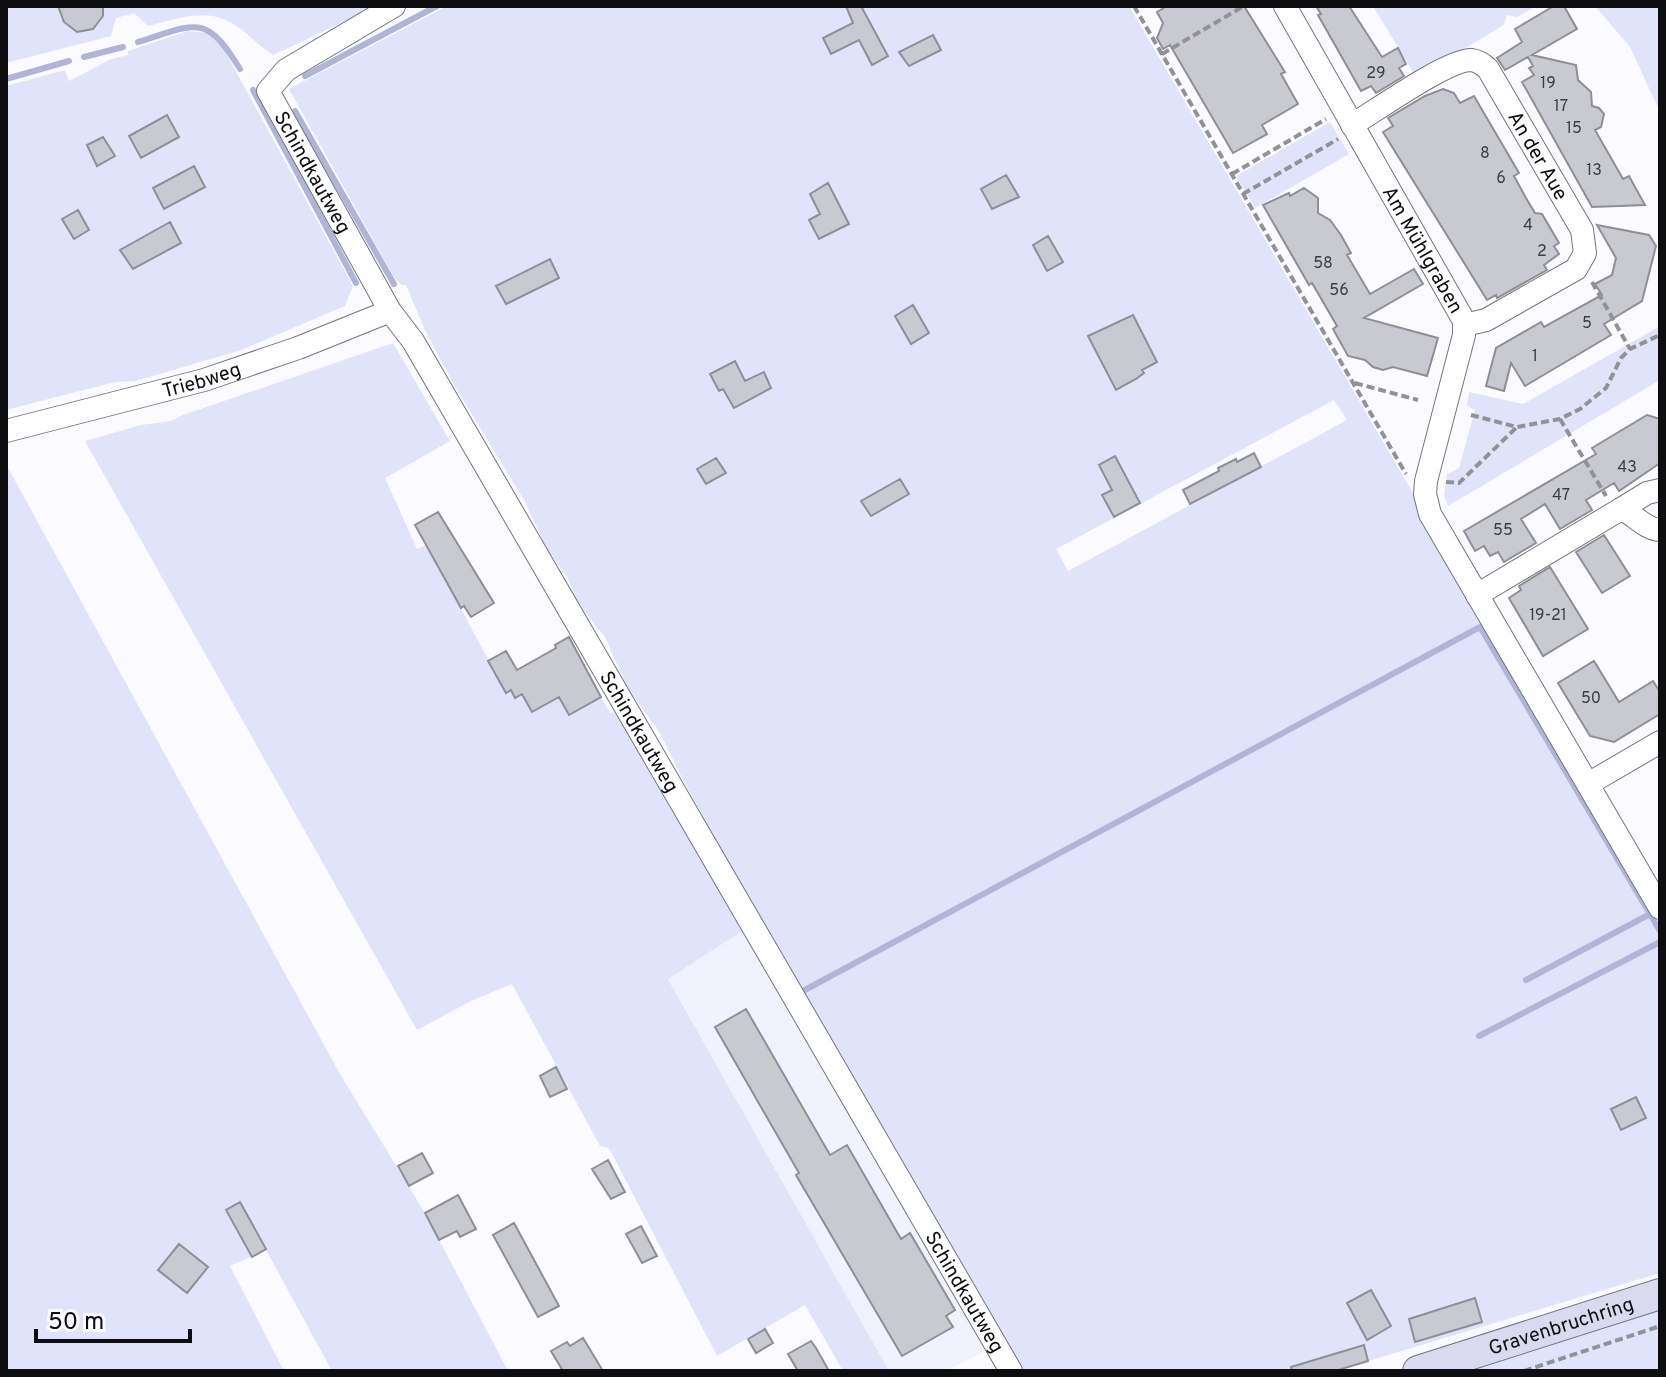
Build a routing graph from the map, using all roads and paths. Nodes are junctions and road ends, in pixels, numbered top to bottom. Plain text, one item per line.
1 (394, 6) edge
2 (1134, 6) edge
3 (1244, 6) edge
4 (1285, 6) edge
5 (1162, 54) junction
6 (1330, 117) dead end
7 (1347, 131) junction
8 (1232, 174) junction
9 (1243, 194) junction
10 (1582, 264) junction
11 (390, 311) junction
12 (1465, 325) junction
13 (1660, 335) edge
14 (1630, 349) junction
15 (1353, 382) junction
16 (1418, 400) dead end
17 (1471, 415) dead end
18 (1560, 419) junction
19 (1517, 427) junction
20 (6, 431) edge
21 (1408, 477) dead end
22 (1443, 482) dead end
23 (1660, 490) edge
24 (1618, 510) junction
25 (1660, 530) edge
26 (1477, 595) junction
27 (1660, 742) edge
28 (1588, 784) junction
29 (1660, 908) edge
30 (1660, 1294) edge
31 (1660, 1326) edge
32 (1011, 1371) edge
33 (1418, 1371) edge
34 (1524, 1371) edge

1 - 11 street, Schindkautweg
2 - 5 path
3 - 5 path
4 - 7 street, Am Mühlgraben
5 - 8 path
6 - 8 path
7 - 9 path
7 - 10 street, An der Aue
7 - 12 street, Am Mühlgraben
8 - 9 path
9 - 15 path
10 - 12 street
10 - 14 path
11 - 20 street, Triebweg
11 - 32 street, Schindkautweg
12 - 26 street, Am Mühlgraben
13 - 14 path
14 - 18 path
15 - 16 path
15 - 21 path
17 - 19 path
18 - 19 path
18 - 24 path
19 - 22 path
23 - 24 street
24 - 25 street
24 - 26 street
26 - 28 street, Am Mühlgraben
27 - 28 street
28 - 29 street, Am Mühlgraben
30 - 33 street, Gravenbruchring
31 - 34 path

